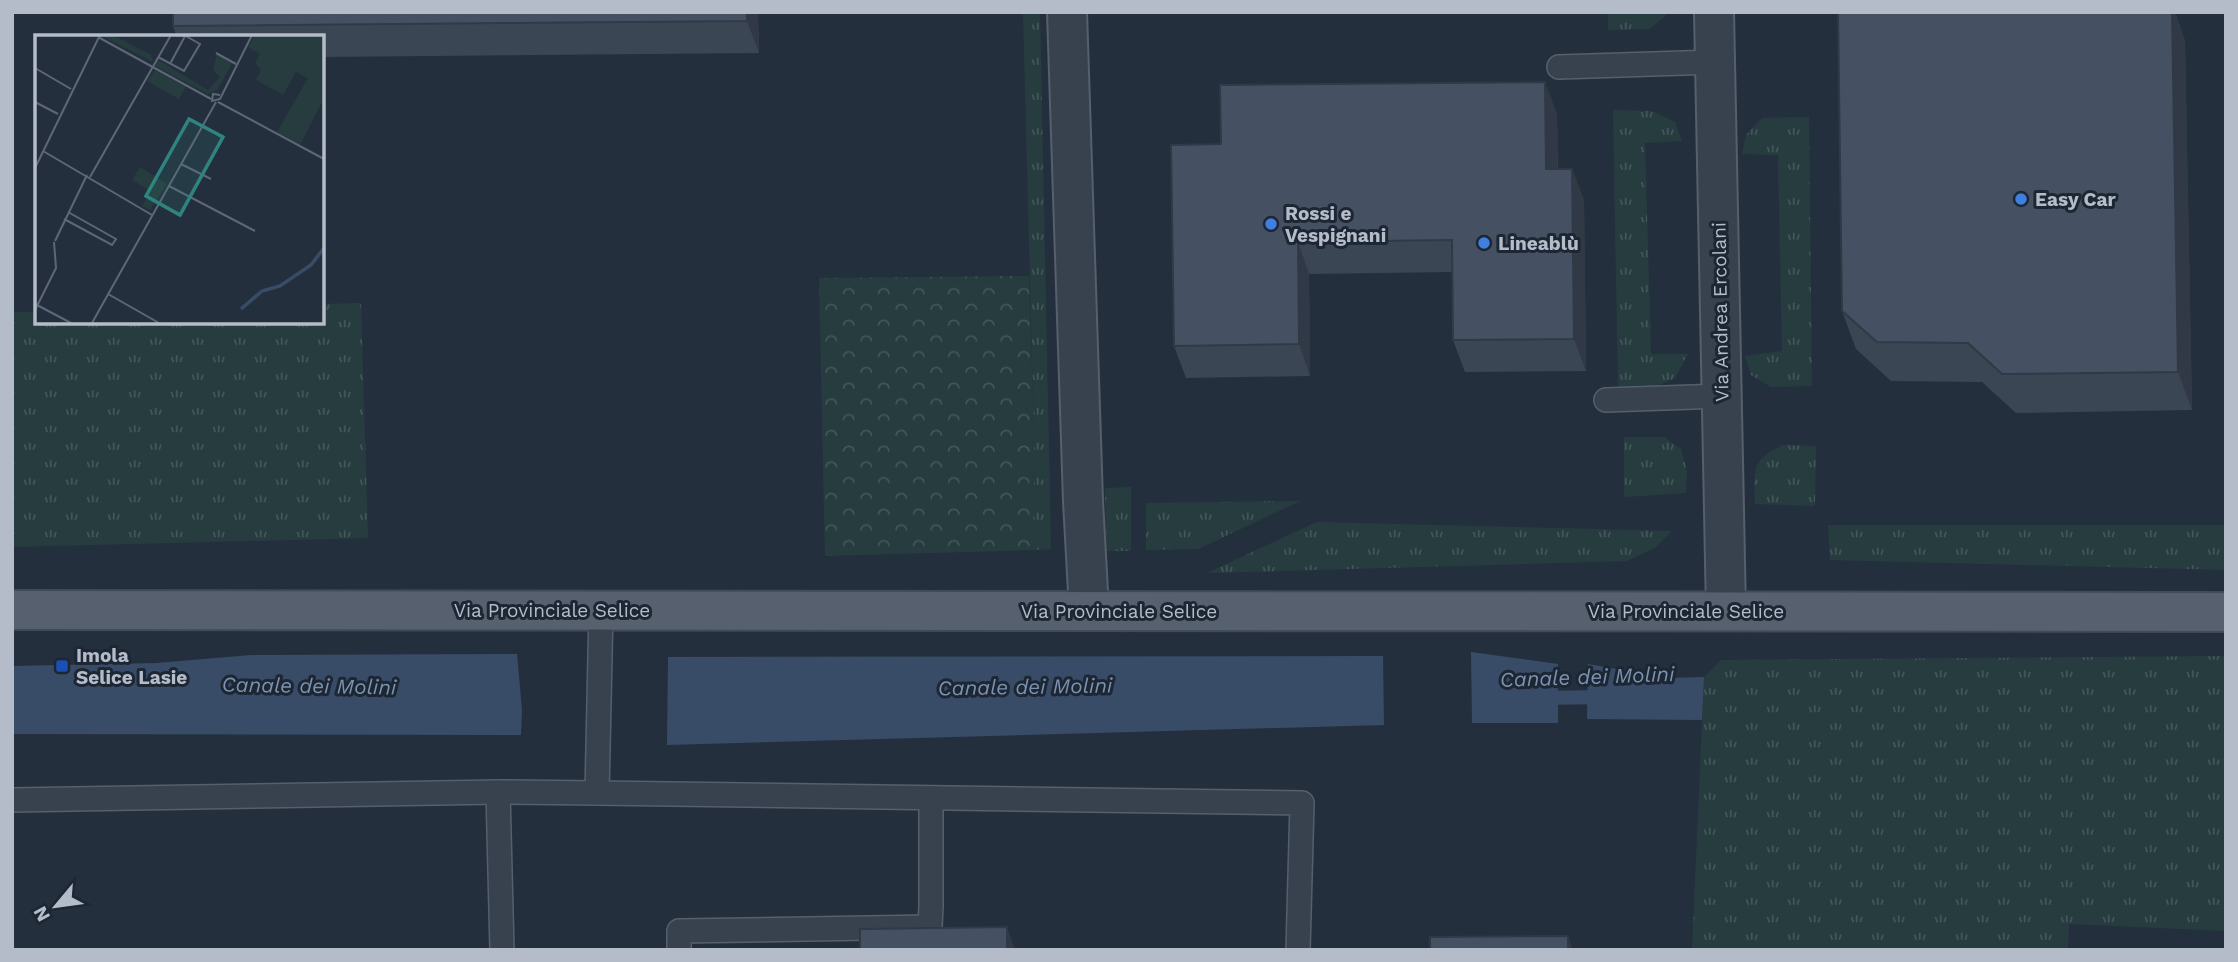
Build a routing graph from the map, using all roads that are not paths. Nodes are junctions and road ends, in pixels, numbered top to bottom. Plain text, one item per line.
1 (1067, 12) edge
2 (1714, 12) edge
3 (1715, 62) junction
4 (1559, 67) dead end
5 (1722, 396) junction
6 (1606, 400) dead end
7 (12, 610) edge
8 (601, 610) junction
9 (1089, 611) junction
10 (1726, 611) junction
11 (2226, 612) edge
12 (498, 792) junction
13 (597, 793) junction
14 (931, 797) junction
15 (12, 800) edge
16 (502, 950) edge
17 (679, 950) edge
18 (1297, 950) edge

1 - 9 street
2 - 3 street, Via Andrea Ercolani
3 - 4 lane
3 - 5 street, Via Andrea Ercolani
5 - 6 lane
5 - 10 street, Via Andrea Ercolani
7 - 8 main road, Via Provinciale Selice
8 - 9 main road, Via Provinciale Selice
8 - 13 lane
9 - 10 main road, Via Provinciale Selice
10 - 11 main road, Via Provinciale Selice
12 - 13 lane
12 - 15 lane
12 - 16 lane
13 - 14 lane
14 - 17 lane
14 - 18 lane

